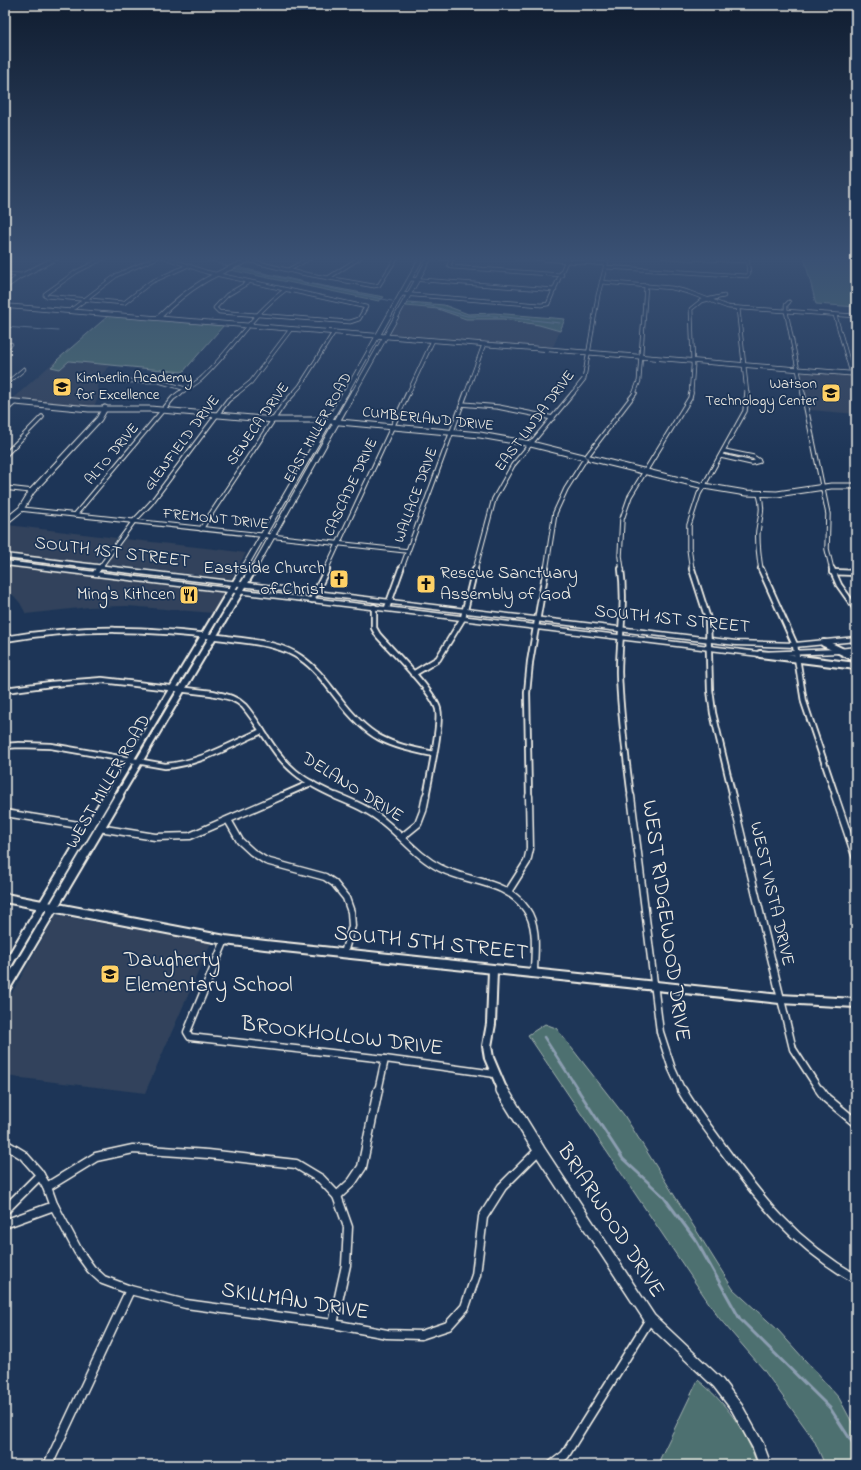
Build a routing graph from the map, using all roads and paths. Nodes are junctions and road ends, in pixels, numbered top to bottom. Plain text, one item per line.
1 (247, 325) edge
2 (254, 326) edge
3 (384, 326) edge
4 (390, 326) edge
5 (594, 326) edge
6 (643, 326) edge
7 (691, 326) edge
8 (740, 326) edge
9 (789, 326) edge
10 (838, 326) edge
11 (291, 329) junction
12 (334, 332) junction
13 (378, 336) junction
14 (384, 336) junction
15 (433, 340) junction
16 (12, 344) dead end
17 (484, 344) junction
18 (5, 348) edge
19 (589, 352) junction
20 (641, 357) junction
21 (692, 361) junction
22 (744, 365) junction
23 (24, 369) dead end
24 (797, 369) junction
25 (356, 373) junction
26 (363, 374) junction
27 (854, 374) edge
28 (126, 381) dead end
29 (5, 385) edge
30 (186, 389) junction
31 (5, 400) edge
32 (16, 402) junction
33 (462, 404) junction
34 (105, 408) junction
35 (164, 409) junction
36 (5, 411) edge
37 (217, 414) junction
38 (42, 418) dead end
39 (553, 418) junction
40 (274, 420) junction
41 (330, 421) junction
42 (337, 422) junction
43 (393, 426) junction
44 (452, 432) junction
45 (531, 444) junction
46 (724, 451) junction
47 (5, 455) edge
48 (721, 456) junction
49 (586, 458) junction
50 (644, 471) junction
51 (300, 474) junction
52 (307, 474) junction
53 (704, 486) junction
54 (856, 486) edge
55 (822, 487) junction
56 (5, 488) edge
57 (32, 491) junction
58 (759, 494) junction
59 (21, 509) junction
60 (75, 515) junction
61 (134, 521) junction
62 (5, 522) edge
63 (201, 529) junction
64 (263, 536) junction
65 (272, 537) junction
66 (338, 544) junction
67 (407, 551) junction
68 (5, 556) edge
69 (25, 558) junction
70 (5, 563) edge
71 (19, 564) junction
72 (100, 567) junction
73 (832, 572) junction
74 (95, 573) junction
75 (856, 573) edge
76 (177, 576) junction
77 (172, 582) junction
78 (236, 583) junction
79 (244, 584) junction
80 (232, 590) junction
81 (240, 591) junction
82 (316, 592) junction
83 (312, 600) junction
84 (390, 601) junction
85 (374, 607) junction
86 (387, 608) junction
87 (856, 609) edge
88 (464, 610) junction
89 (463, 618) junction
90 (537, 619) junction
91 (536, 627) junction
92 (621, 629) junction
93 (204, 636) junction
94 (213, 637) junction
95 (620, 638) junction
96 (856, 639) edge
97 (5, 640) edge
98 (708, 640) junction
99 (824, 643) junction
100 (709, 648) junction
101 (856, 649) edge
102 (839, 651) junction
103 (797, 652) junction
104 (856, 658) edge
105 (856, 666) edge
106 (413, 674) junction
107 (173, 688) junction
108 (182, 689) junction
109 (5, 690) edge
110 (262, 731) junction
111 (5, 746) edge
112 (434, 754) junction
113 (130, 760) junction
114 (140, 762) junction
115 (311, 783) junction
116 (5, 813) edge
117 (228, 820) junction
118 (91, 827) junction
119 (101, 828) junction
120 (402, 837) junction
121 (856, 858) edge
122 (508, 892) junction
123 (5, 898) edge
124 (44, 905) junction
125 (55, 906) junction
126 (225, 940) junction
127 (344, 953) junction
128 (5, 969) edge
129 (494, 970) junction
130 (534, 974) junction
131 (655, 986) junction
132 (5, 990) edge
133 (780, 999) junction
134 (856, 1003) edge
135 (386, 1059) junction
136 (495, 1074) junction
137 (856, 1123) edge
138 (5, 1144) edge
139 (539, 1150) junction
140 (40, 1175) junction
141 (46, 1187) junction
142 (336, 1196) junction
143 (54, 1206) junction
144 (5, 1210) edge
145 (5, 1219) edge
146 (856, 1279) edge
147 (130, 1290) junction
148 (650, 1319) junction
149 (333, 1324) junction
150 (48, 1465) edge
151 (552, 1465) edge
152 (765, 1465) edge

1 - 30 street, ALTO DRIVE
2 - 11 street
3 - 13 street, EAST MILLER ROAD
4 - 14 street, EAST MILLER ROAD
5 - 19 street, EAST LINDA DRIVE
6 - 20 street
7 - 21 street, WEST RIDGEWOOD DRIVE
8 - 22 street, WEST VISTA DRIVE
9 - 24 street
10 - 27 street
11 - 12 street
11 - 37 street, GLENFIELD DRIVE
12 - 13 street
12 - 40 street, SENECA DRIVE
13 - 14 street
13 - 25 street, EAST MILLER ROAD
14 - 15 street
14 - 26 street, EAST MILLER ROAD
15 - 17 street
15 - 43 street, CASCADE DRIVE
16 - 18 street
17 - 19 street
17 - 33 street, WALLACE DRIVE
19 - 20 street
19 - 39 street, EAST LINDA DRIVE
20 - 21 street
20 - 49 street
21 - 22 street
21 - 50 street, WEST RIDGEWOOD DRIVE
22 - 24 street
22 - 46 street, WEST VISTA DRIVE
23 - 29 street
24 - 27 street
24 - 55 street
25 - 26 street
25 - 41 street, EAST MILLER ROAD
26 - 42 street, EAST MILLER ROAD
28 - 30 street
30 - 35 street, ALTO DRIVE
31 - 32 street, CUMBERLAND DRIVE
32 - 34 street, CUMBERLAND DRIVE
32 - 36 street
33 - 39 street
33 - 44 street, WALLACE DRIVE
34 - 35 street, CUMBERLAND DRIVE
34 - 57 street
35 - 37 street, CUMBERLAND DRIVE
35 - 60 street, ALTO DRIVE
37 - 40 street, CUMBERLAND DRIVE
37 - 61 street, GLENFIELD DRIVE
38 - 47 street
39 - 45 street, EAST LINDA DRIVE
40 - 41 street, CUMBERLAND DRIVE
40 - 63 street, SENECA DRIVE
41 - 42 street, CUMBERLAND DRIVE
41 - 51 street, EAST MILLER ROAD
42 - 43 street, CUMBERLAND DRIVE
42 - 52 street, EAST MILLER ROAD
43 - 44 street, CUMBERLAND DRIVE
43 - 66 street, CASCADE DRIVE
44 - 45 street, CUMBERLAND DRIVE
44 - 67 street, WALLACE DRIVE
45 - 49 street, CUMBERLAND DRIVE
45 - 88 street, EAST LINDA DRIVE
46 - 48 street, WEST VISTA DRIVE
46 - 48 street
48 - 53 street, WEST VISTA DRIVE
49 - 50 street, CUMBERLAND DRIVE
49 - 90 street
50 - 53 street, CUMBERLAND DRIVE
50 - 92 street, WEST RIDGEWOOD DRIVE
51 - 52 street
51 - 64 street, EAST MILLER ROAD
52 - 65 street, EAST MILLER ROAD
53 - 58 street, CUMBERLAND DRIVE
53 - 98 street, WEST VISTA DRIVE
54 - 55 street, CUMBERLAND DRIVE
55 - 58 street, CUMBERLAND DRIVE
55 - 73 street
56 - 57 street
57 - 59 street
58 - 103 street
59 - 60 street, FREMONT DRIVE
59 - 62 street
60 - 61 street, FREMONT DRIVE
61 - 63 street, FREMONT DRIVE
61 - 72 street, GLENFIELD DRIVE
63 - 64 street, FREMONT DRIVE
64 - 65 street, FREMONT DRIVE
64 - 78 street, EAST MILLER ROAD
65 - 66 street, FREMONT DRIVE
65 - 79 street, EAST MILLER ROAD
66 - 67 street, FREMONT DRIVE
66 - 82 street, CASCADE DRIVE
67 - 84 street, WALLACE DRIVE
68 - 69 main road, SOUTH 1ST STREET
69 - 71 main road
69 - 72 main road, SOUTH 1ST STREET
70 - 71 main road, SOUTH 1ST STREET
71 - 74 main road, SOUTH 1ST STREET
72 - 74 street, GLENFIELD DRIVE
72 - 76 main road, SOUTH 1ST STREET
73 - 75 street
73 - 87 street
74 - 77 main road, SOUTH 1ST STREET
76 - 77 main road
76 - 78 main road, SOUTH 1ST STREET
77 - 80 main road, SOUTH 1ST STREET
78 - 79 main road, SOUTH 1ST STREET
78 - 80 street, EAST MILLER ROAD
79 - 81 street, EAST MILLER ROAD
79 - 82 main road, SOUTH 1ST STREET
80 - 81 main road, SOUTH 1ST STREET
80 - 93 street, WEST MILLER ROAD
81 - 83 main road, SOUTH 1ST STREET
81 - 94 street, WEST MILLER ROAD
82 - 83 street, CASCADE DRIVE
82 - 84 main road, SOUTH 1ST STREET
83 - 85 main road, SOUTH 1ST STREET
84 - 86 street, WALLACE DRIVE
84 - 88 main road, SOUTH 1ST STREET
85 - 86 main road, SOUTH 1ST STREET
85 - 106 street
86 - 89 main road, SOUTH 1ST STREET
88 - 89 street, EAST LINDA DRIVE
88 - 90 main road, SOUTH 1ST STREET
89 - 91 main road, SOUTH 1ST STREET
89 - 106 street
90 - 91 street
90 - 92 main road, SOUTH 1ST STREET
91 - 95 main road, SOUTH 1ST STREET
91 - 122 street
92 - 95 street, WEST RIDGEWOOD DRIVE
92 - 98 main road, SOUTH 1ST STREET
93 - 94 street
93 - 97 street
93 - 107 street, WEST MILLER ROAD
94 - 108 street, WEST MILLER ROAD
94 - 112 street
95 - 100 main road, SOUTH 1ST STREET
95 - 131 street, WEST RIDGEWOOD DRIVE
96 - 99 main road, SOUTH 1ST STREET
98 - 100 street, WEST VISTA DRIVE
98 - 103 main road, SOUTH 1ST STREET
99 - 102 street
99 - 103 main road, SOUTH 1ST STREET
100 - 103 main road, SOUTH 1ST STREET
100 - 133 street, WEST VISTA DRIVE
101 - 102 main road
102 - 103 main road
102 - 104 street
103 - 105 street, SOUTH 1ST STREET
103 - 121 street
106 - 112 street
107 - 108 street, DELANO DRIVE
107 - 109 street, DELANO DRIVE
107 - 113 street, WEST MILLER ROAD
108 - 110 street, DELANO DRIVE
108 - 114 street, WEST MILLER ROAD
110 - 114 street
110 - 115 street, DELANO DRIVE
111 - 113 street
112 - 120 street
113 - 114 street
113 - 118 street, WEST MILLER ROAD
114 - 119 street, WEST MILLER ROAD
115 - 117 street
115 - 120 street, DELANO DRIVE
116 - 118 street
117 - 119 street
117 - 127 street
118 - 119 street
118 - 124 street, WEST MILLER ROAD
119 - 125 street, WEST MILLER ROAD
120 - 122 street, DELANO DRIVE
122 - 130 street, DELANO DRIVE
123 - 124 street, SOUTH 5TH STREET
124 - 125 street, SOUTH 5TH STREET
124 - 128 street, WEST MILLER ROAD
125 - 126 street, SOUTH 5TH STREET
125 - 132 street, WEST MILLER ROAD
126 - 127 street, SOUTH 5TH STREET
126 - 135 street, BROOKHOLLOW DRIVE
127 - 129 street, SOUTH 5TH STREET
129 - 130 street, SOUTH 5TH STREET
129 - 136 street, BRIARWOOD DRIVE
130 - 131 street, SOUTH 5TH STREET
131 - 133 street, SOUTH 5TH STREET
131 - 146 street, WEST RIDGEWOOD DRIVE
133 - 134 street, SOUTH 5TH STREET
133 - 137 street, WEST VISTA DRIVE
135 - 136 street, BROOKHOLLOW DRIVE
135 - 142 street
136 - 139 street, BRIARWOOD DRIVE
138 - 140 street, SKILLMAN DRIVE
139 - 148 street, BRIARWOOD DRIVE
139 - 149 street, SKILLMAN DRIVE
140 - 141 street, SKILLMAN DRIVE
140 - 144 street
141 - 142 street
141 - 143 street, SKILLMAN DRIVE
142 - 149 street
143 - 145 street
143 - 147 street, SKILLMAN DRIVE
147 - 149 street, SKILLMAN DRIVE
147 - 150 street
148 - 151 street
148 - 152 street, BRIARWOOD DRIVE

